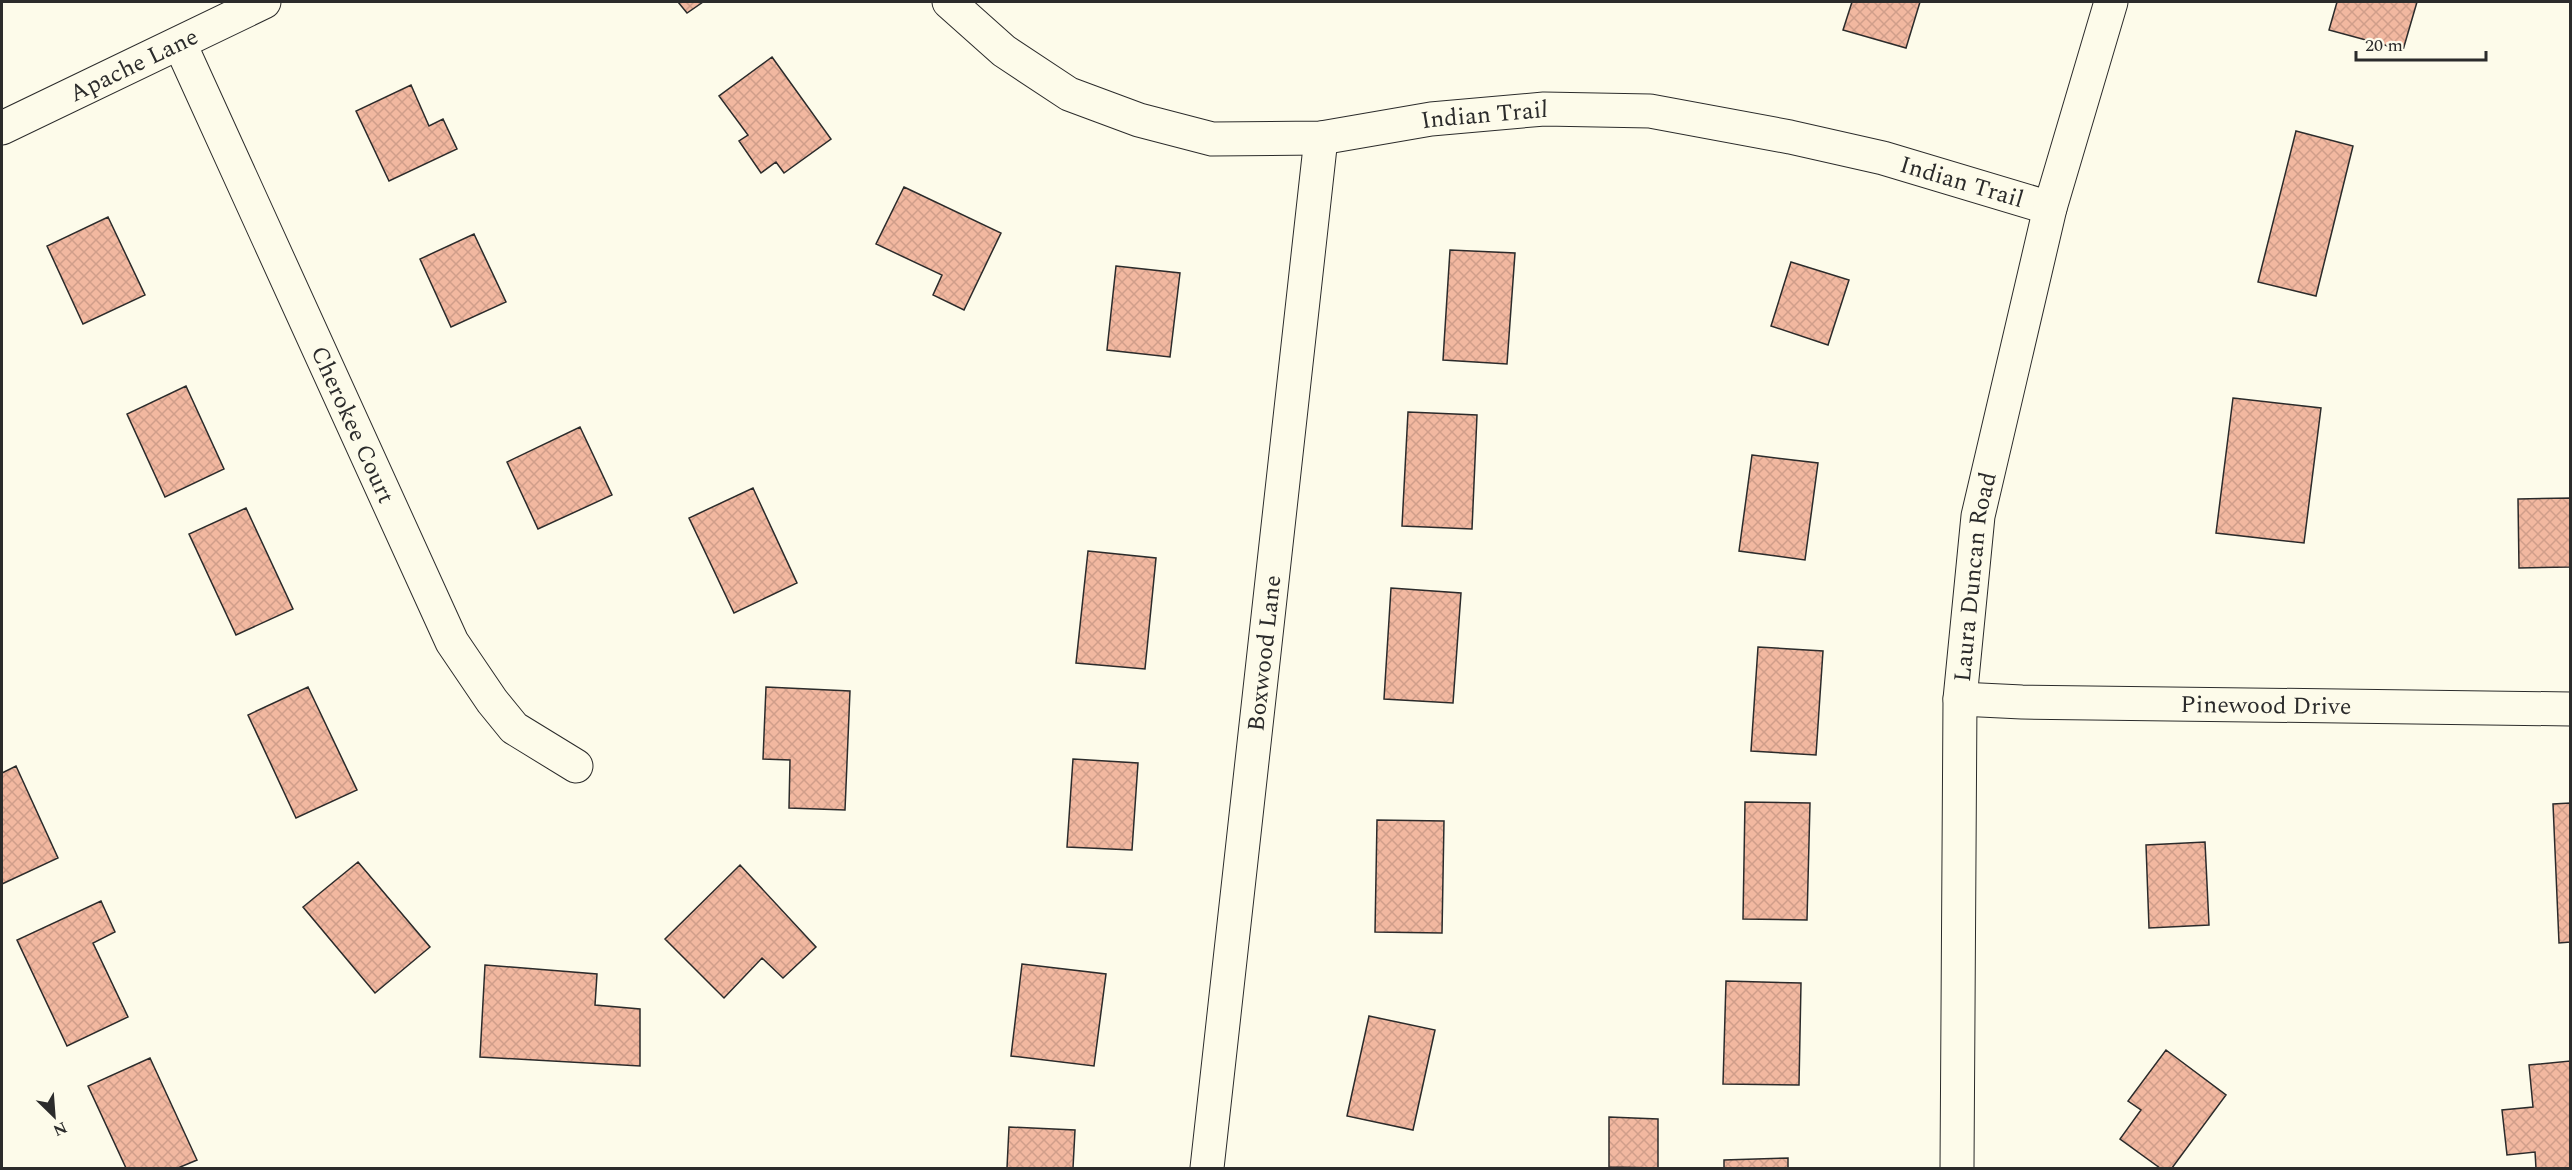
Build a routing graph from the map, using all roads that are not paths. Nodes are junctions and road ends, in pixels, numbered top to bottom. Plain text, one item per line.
1 (264, 2) edge
2 (949, 2) edge
3 (2111, 2) edge
4 (180, 44) junction
5 (2, 128) edge
6 (1321, 138) junction
7 (2050, 208) junction
8 (1960, 699) junction
9 (2571, 709) edge
10 (576, 766) dead end
11 (1207, 1168) edge
12 (1957, 1168) edge

1 - 4 street, Apache Lane
2 - 6 street, Indian Trail
3 - 7 street, Laura Duncan Road
4 - 5 street, Apache Lane
4 - 10 street, Cherokee Court
6 - 7 street, Indian Trail
6 - 11 street, Boxwood Lane
7 - 8 street, Laura Duncan Road
8 - 9 street, Pinewood Drive
8 - 12 street, Laura Duncan Road

